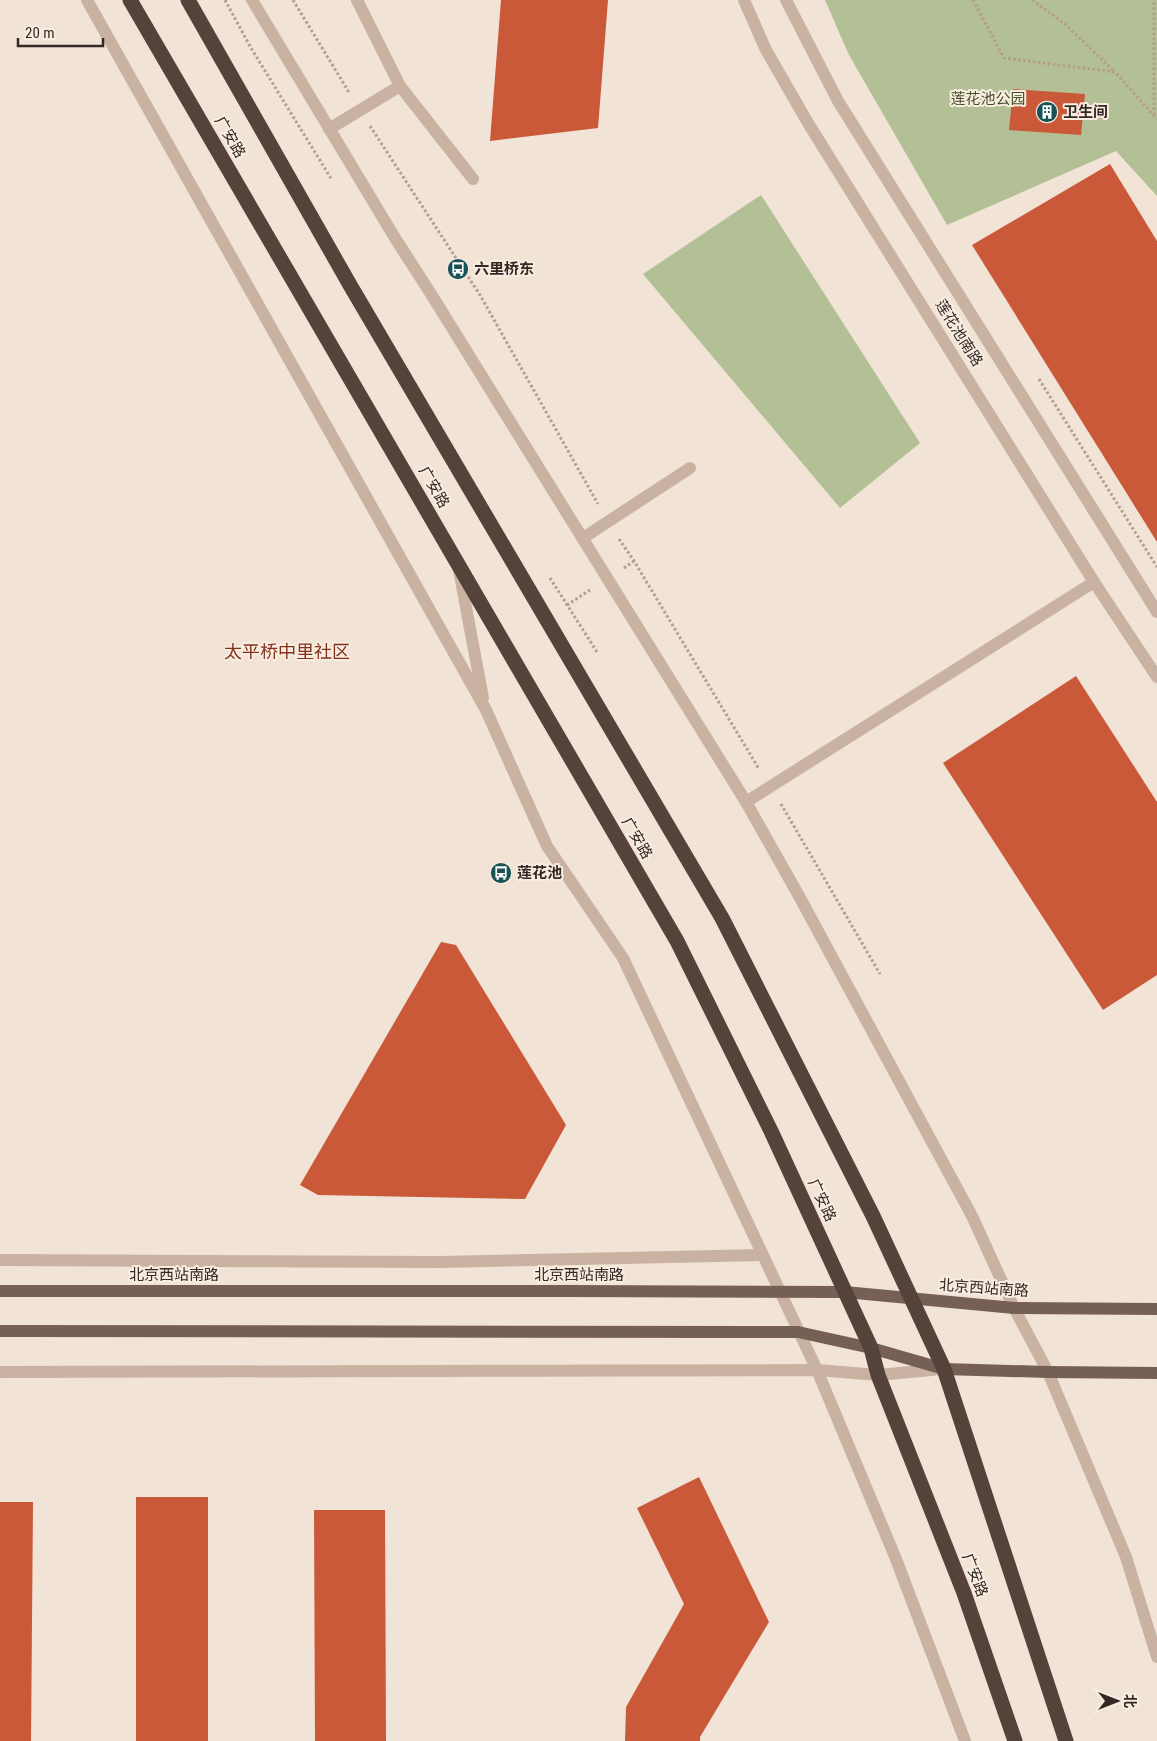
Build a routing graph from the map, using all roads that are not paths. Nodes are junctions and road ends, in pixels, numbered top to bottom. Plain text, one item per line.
1 (87, 0) edge
2 (130, 0) edge
3 (188, 0) edge
4 (252, 0) edge
5 (357, 0) edge
6 (744, 0) edge
7 (786, 0) edge
8 (400, 86) junction
9 (329, 129) junction
10 (473, 179) dead end
11 (690, 468) dead end
12 (583, 538) junction
13 (457, 562) junction
14 (1094, 582) junction
15 (1157, 612) edge
16 (1157, 677) edge
17 (486, 710) junction
18 (746, 802) junction
19 (762, 1255) junction
20 (0, 1260) edge
21 (0, 1291) edge
22 (780, 1292) junction
23 (845, 1292) junction
24 (912, 1299) junction
25 (1014, 1308) junction
26 (1157, 1309) edge
27 (0, 1331) edge
28 (798, 1332) junction
29 (871, 1348) junction
30 (944, 1369) junction
31 (817, 1370) junction
32 (0, 1372) edge
33 (1048, 1372) junction
34 (1157, 1373) edge
35 (878, 1375) junction
36 (1157, 1657) edge
37 (965, 1741) edge
38 (1015, 1741) edge
39 (1066, 1741) edge

1 - 17 street
2 - 13 highway, 广安路
3 - 24 highway, 广安路
4 - 9 street
5 - 8 street
6 - 14 street, 莲花池南路
7 - 15 street, 莲花池南路
8 - 9 street
8 - 10 street
9 - 12 street
11 - 12 street
12 - 18 street
13 - 17 street
13 - 23 highway, 广安路
14 - 16 street, 莲花池南路
14 - 18 street
17 - 19 street
18 - 25 street
19 - 20 street, 北京西站南路
19 - 22 street
21 - 22 main road, 北京西站南路
22 - 23 main road, 北京西站南路
22 - 28 street
23 - 24 main road, 北京西站南路
23 - 29 highway, 广安路
24 - 25 main road, 北京西站南路
24 - 30 highway, 广安路
25 - 26 main road, 北京西站南路
25 - 33 street
27 - 28 main road
28 - 29 main road
28 - 31 street
29 - 30 main road
29 - 35 highway, 广安路
30 - 33 main road
30 - 35 street
30 - 39 highway, 广安路
31 - 32 street
31 - 35 street
31 - 37 street
33 - 34 main road
33 - 36 street
35 - 38 highway, 广安路

